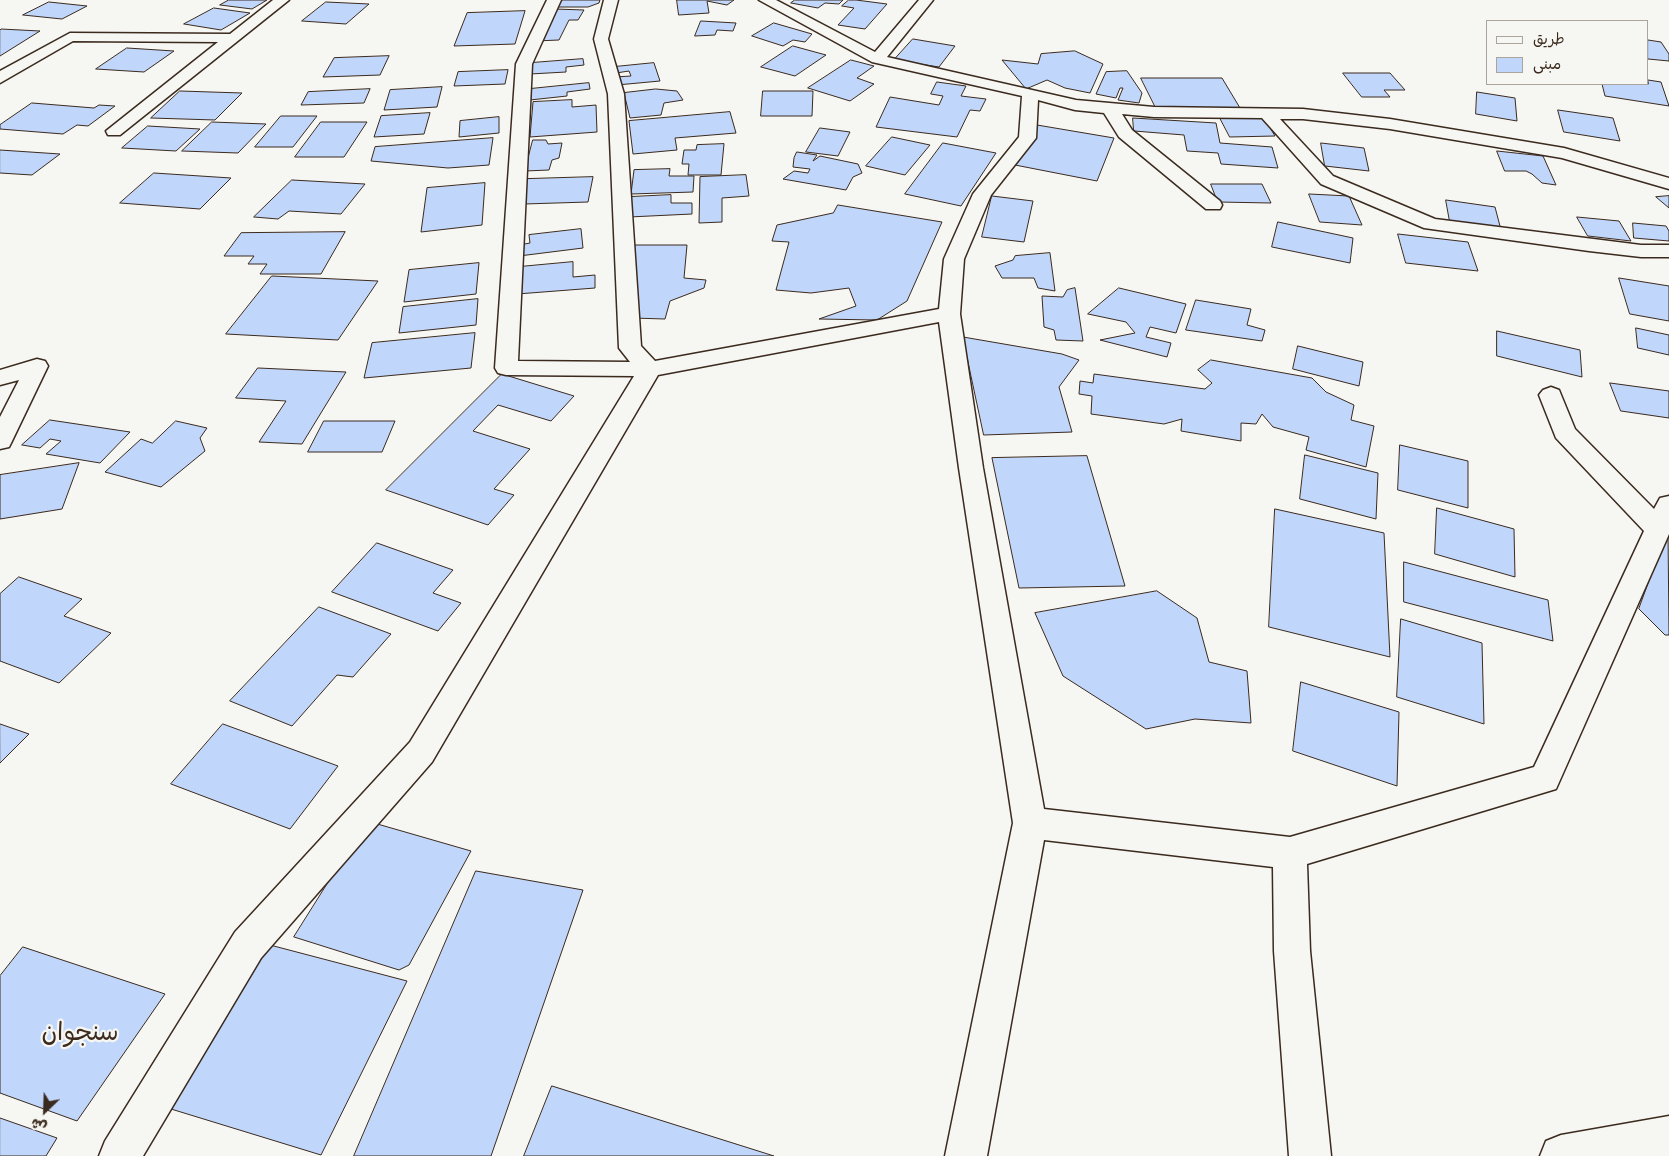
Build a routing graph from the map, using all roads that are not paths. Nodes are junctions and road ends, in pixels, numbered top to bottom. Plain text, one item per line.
1 (282, 0) edge
2 (554, 0) edge
3 (611, 0) edge
4 (766, 0) edge
5 (926, 0) edge
6 (234, 38) junction
7 (877, 59) junction
8 (0, 78) edge
9 (1030, 93) junction
10 (1110, 108) junction
11 (1266, 112) junction
12 (114, 131) dead end
13 (1669, 184) edge
14 (1213, 205) dead end
15 (1669, 251) edge
16 (949, 314) junction
17 (650, 369) junction
18 (0, 378) edge
19 (1551, 394) dead end
20 (0, 441) edge
21 (1663, 517) edge
22 (1030, 823) junction
23 (1290, 853) junction
24 (1669, 1136) edge
25 (120, 1156) edge
26 (966, 1156) edge
27 (1310, 1156) edge
28 (1562, 1156) edge

1 - 6 street
2 - 17 street
3 - 17 street
4 - 7 street
5 - 7 street
6 - 8 street
6 - 12 street
7 - 9 street
9 - 10 street
9 - 16 street
10 - 11 street
10 - 14 street
11 - 13 street
11 - 15 street
16 - 17 street
16 - 22 street
17 - 25 street
18 - 20 street
19 - 21 street
21 - 23 street
22 - 23 street
22 - 26 street
23 - 27 street
24 - 28 street

